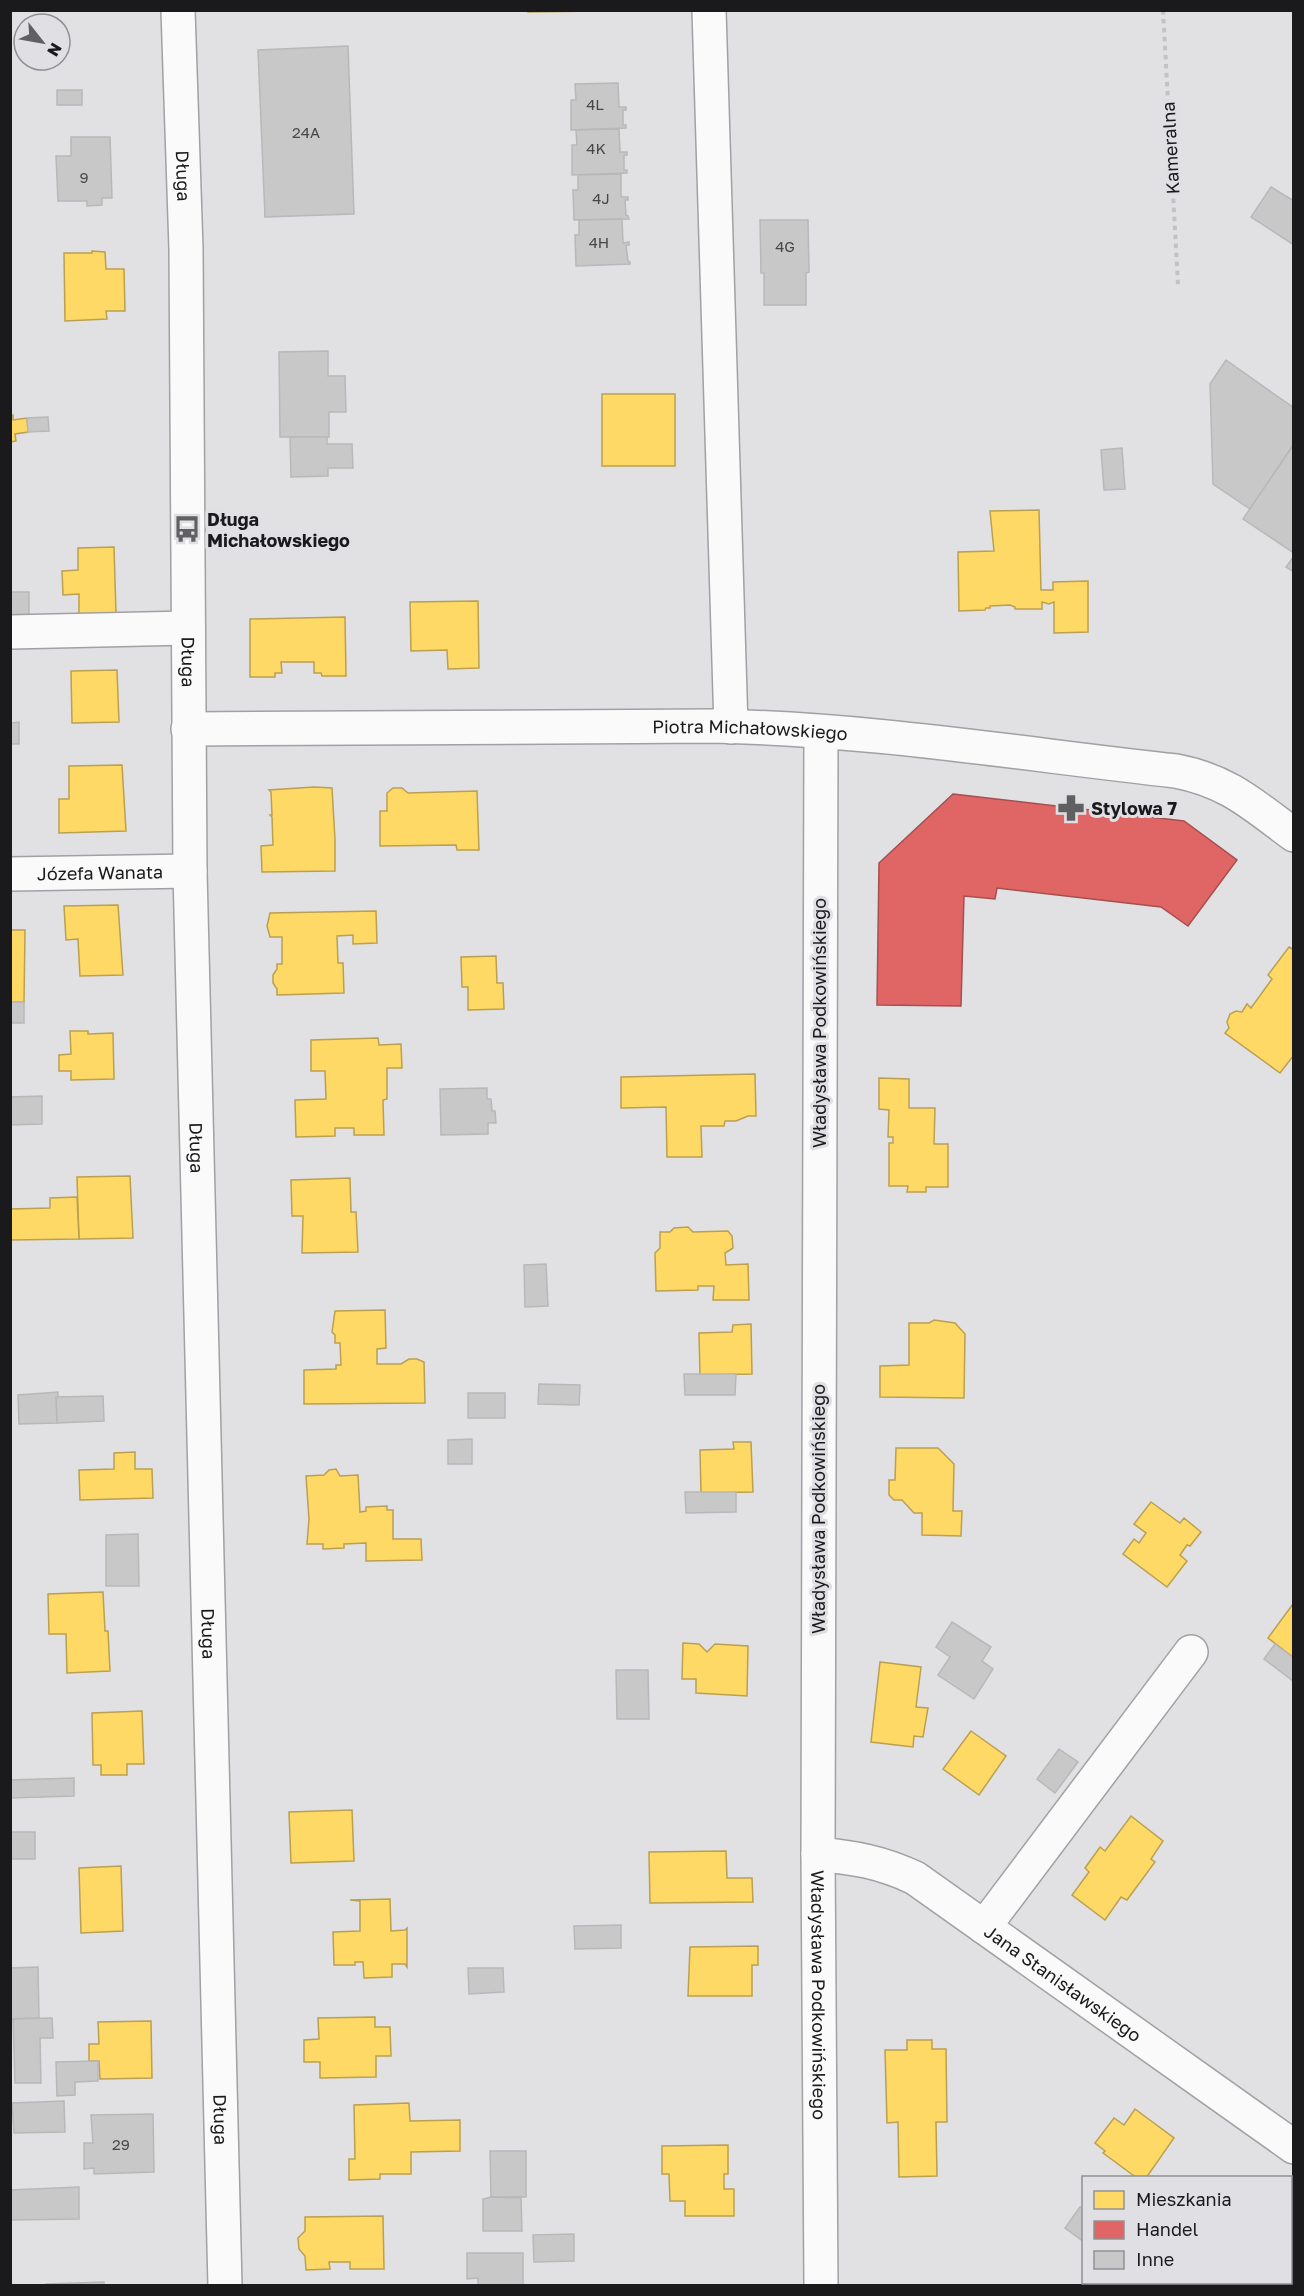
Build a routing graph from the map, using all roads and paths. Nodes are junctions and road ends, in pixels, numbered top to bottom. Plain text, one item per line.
1 (178, 10) edge
2 (709, 10) edge
3 (1163, 10) edge
4 (1178, 285) dead end
5 (188, 628) junction
6 (10, 632) edge
7 (731, 727) junction
8 (188, 729) junction
9 (821, 732) junction
10 (1293, 835) edge
11 (190, 871) junction
12 (10, 874) edge
13 (1191, 1652) dead end
14 (818, 1854) junction
15 (984, 1927) junction
16 (1293, 2147) edge
17 (225, 2286) edge
18 (821, 2286) edge

1 - 5 street, Długa
2 - 7 street
3 - 4 path, Kameralna
5 - 6 street
5 - 8 street, Długa
7 - 8 street, Piotra Michałowskiego
7 - 9 street, Piotra Michałowskiego
8 - 11 street, Długa
9 - 10 street, Piotra Michałowskiego
9 - 14 street, Władysława Podkowińskiego
11 - 12 street, Józefa Wanata
11 - 17 street, Długa
13 - 15 street
14 - 15 street, Jana Stanisławskiego
14 - 18 street, Władysława Podkowińskiego
15 - 16 street, Jana Stanisławskiego

